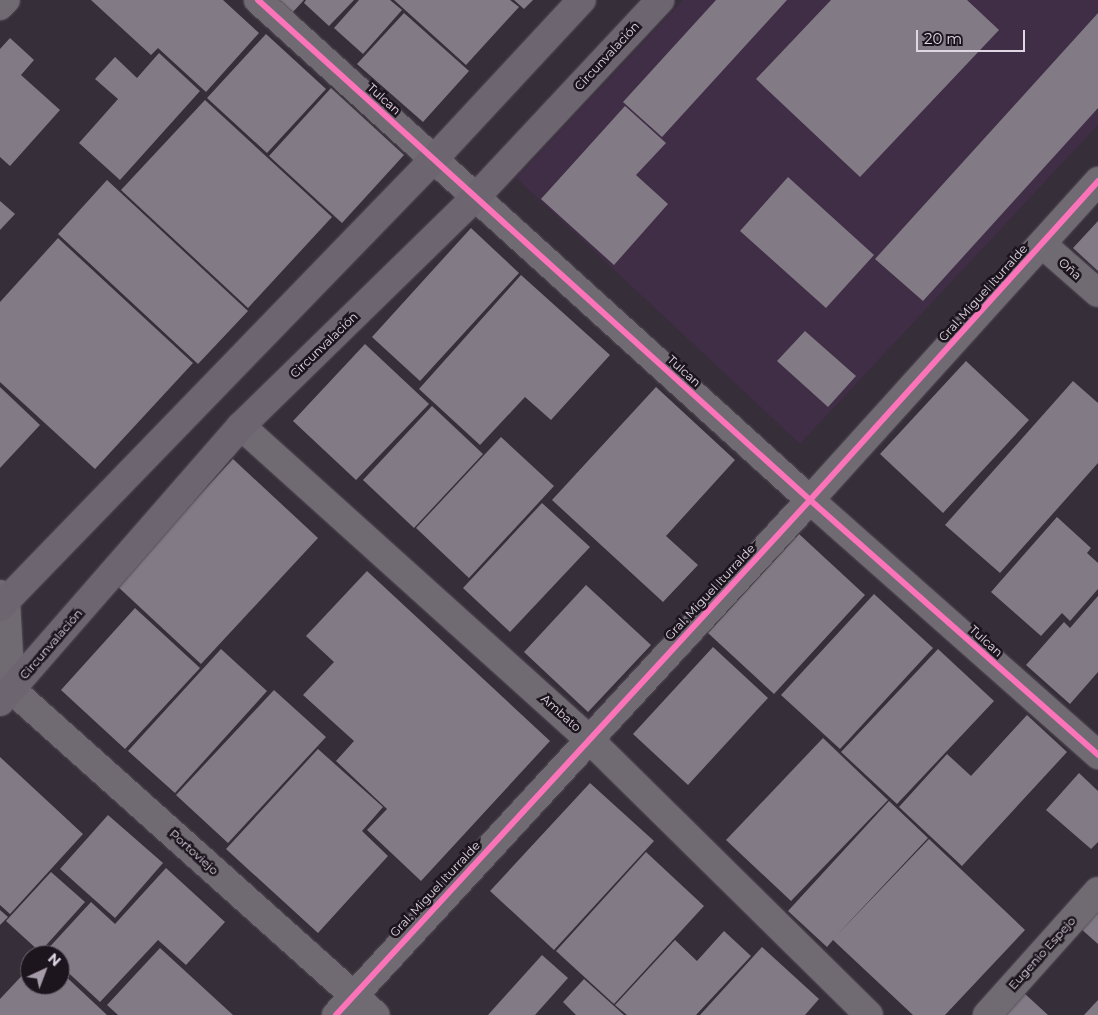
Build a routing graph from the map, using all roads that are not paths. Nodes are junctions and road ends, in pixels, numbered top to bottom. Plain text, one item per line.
1 (6, 0) edge
2 (258, 0) edge
3 (582, 0) edge
4 (660, 0) edge
5 (0, 6) edge
6 (434, 159) junction
7 (1098, 181) edge
8 (475, 198) junction
9 (1042, 244) junction
10 (1098, 294) edge
11 (241, 426) junction
12 (810, 500) junction
13 (2, 600) edge
14 (6, 696) edge
15 (590, 738) junction
16 (1098, 756) edge
17 (1098, 891) edge
18 (354, 995) junction
19 (336, 1015) edge
20 (376, 1015) edge
21 (869, 1015) edge
22 (987, 1015) edge

1 - 5 street
2 - 6 street, Tulcan
3 - 6 main road
4 - 8 main road, Circunvalación
6 - 8 street, Tulcan
6 - 13 main road
7 - 9 street, Gral. Miguel Iturralde
8 - 11 main road, Circunvalación
8 - 12 street, Tulcan
9 - 10 street, Oña
9 - 12 street, Gral. Miguel Iturralde
11 - 14 main road, Circunvalación
11 - 15 street, Ambato
12 - 15 street, Gral. Miguel Iturralde
12 - 16 street, Tulcan
13 - 14 street
14 - 18 street, Portoviejo
15 - 18 street, Gral. Miguel Iturralde
15 - 21 street, Ambato
17 - 22 street, Eugenio Espejo
18 - 19 street, Gral. Miguel Iturralde
18 - 20 street, Portoviejo

